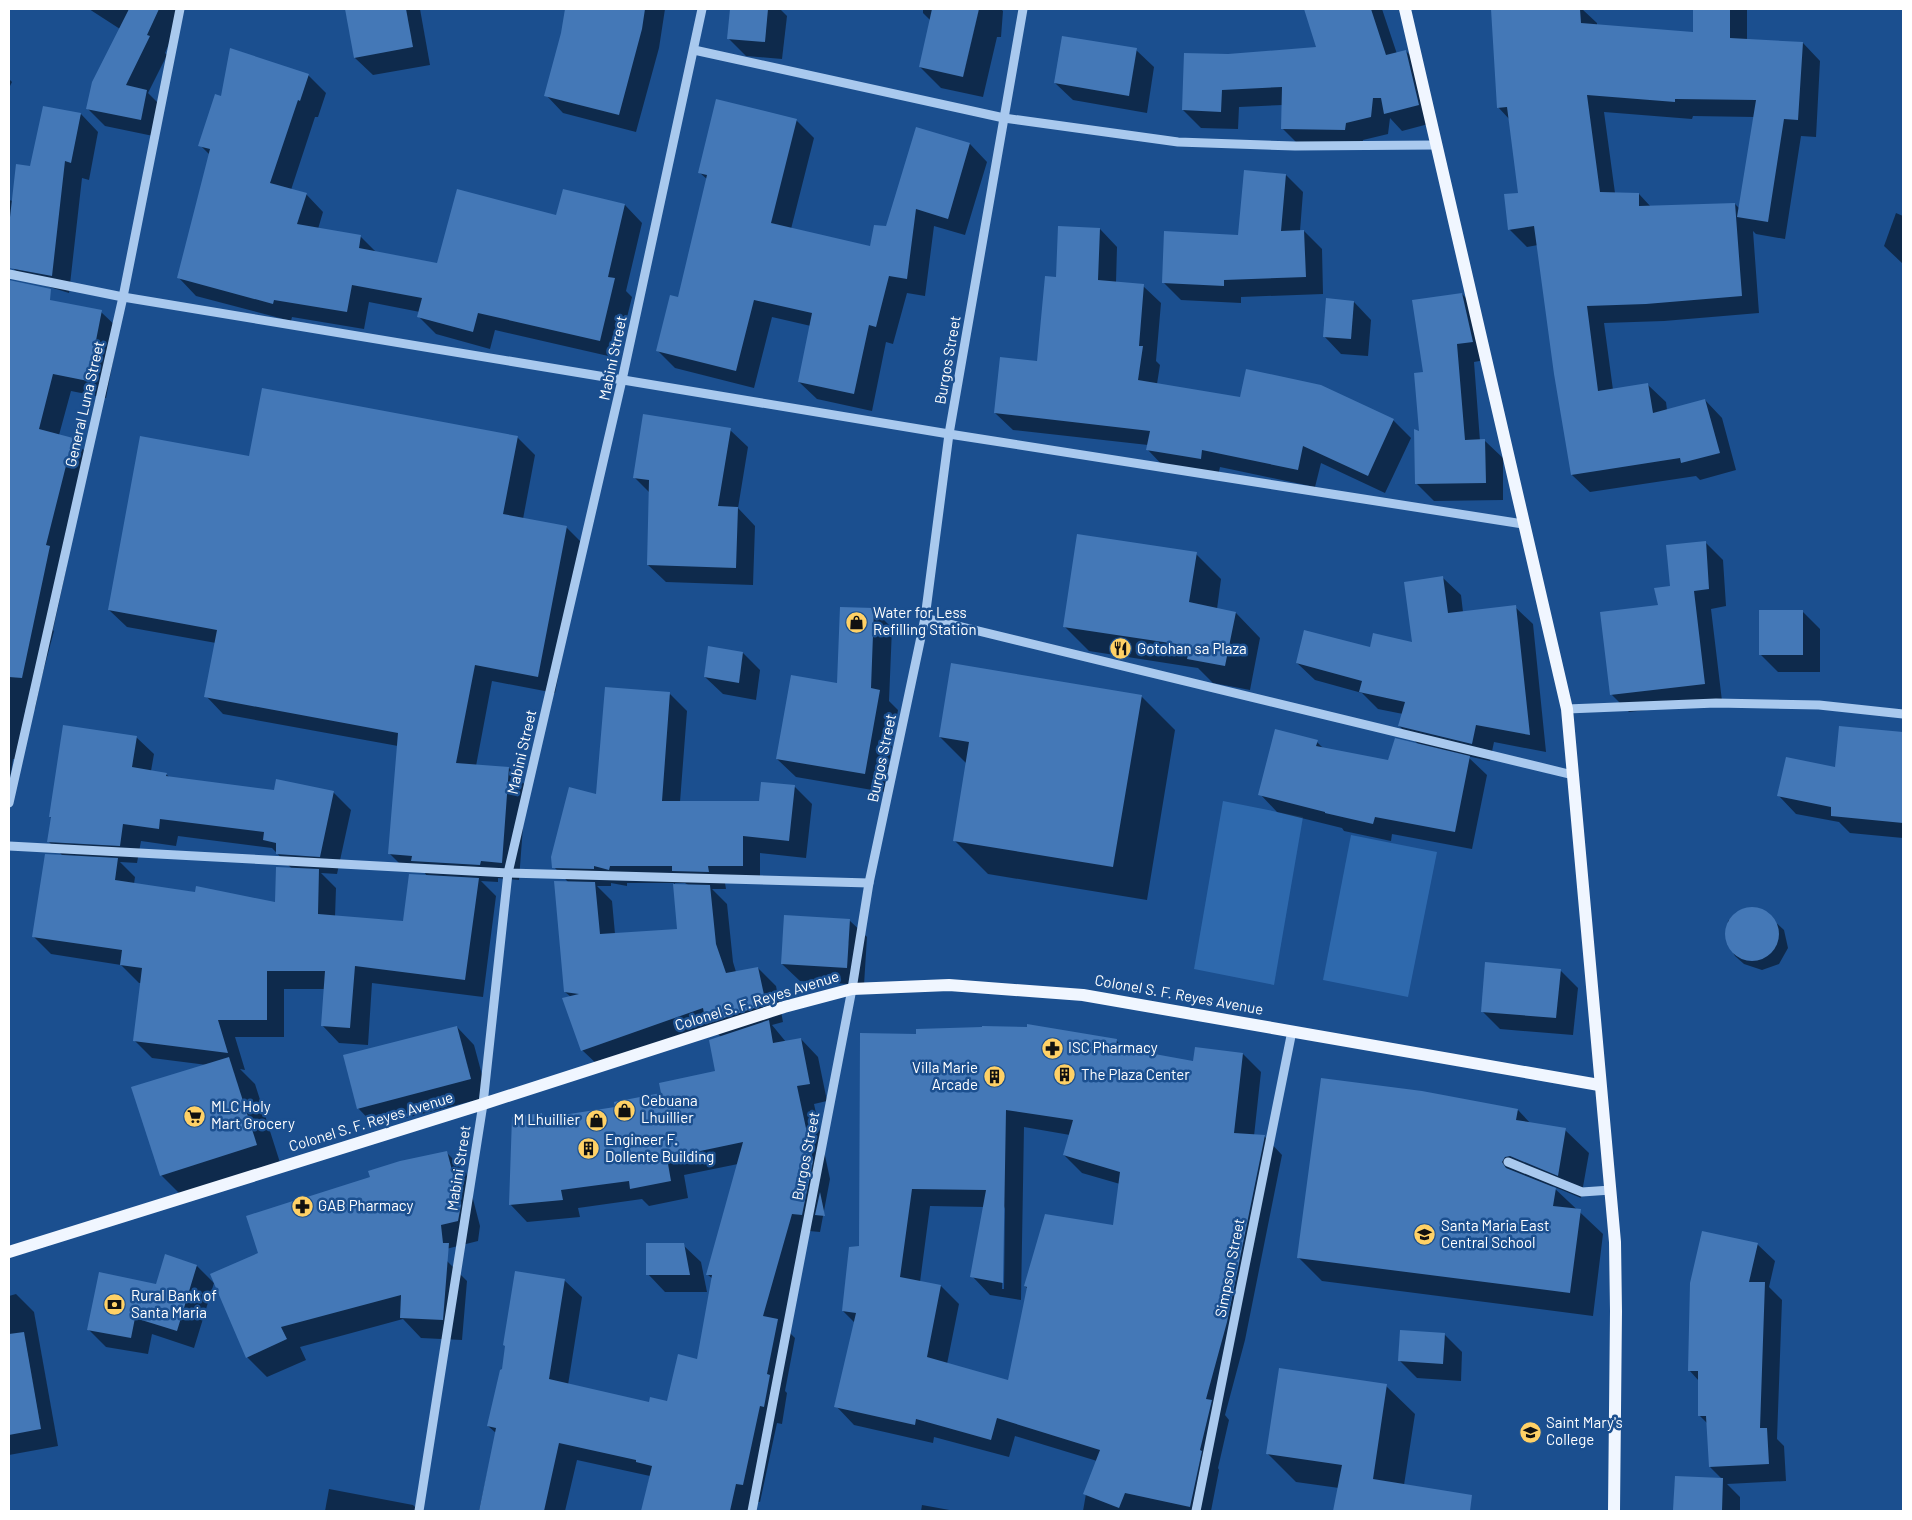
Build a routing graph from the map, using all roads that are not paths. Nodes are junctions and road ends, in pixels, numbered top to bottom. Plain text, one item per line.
1 (180, 9) edge
2 (702, 9) edge
3 (1023, 9) edge
4 (1404, 9) edge
5 (694, 50) junction
6 (1004, 118) junction
7 (1436, 145) junction
8 (9, 274) edge
9 (123, 296) junction
10 (622, 380) junction
11 (949, 434) junction
12 (1523, 524) junction
13 (926, 618) junction
14 (1567, 709) junction
15 (1903, 714) edge
16 (1573, 775) junction
17 (9, 804) edge
18 (9, 846) edge
19 (508, 873) junction
20 (869, 883) junction
21 (852, 989) junction
22 (1292, 1031) junction
23 (1599, 1085) junction
24 (484, 1104) junction
25 (1508, 1162) dead end
26 (1611, 1190) junction
27 (9, 1252) edge
28 (419, 1511) edge
29 (752, 1511) edge
30 (1196, 1511) edge
31 (1614, 1511) edge

1 - 9 street, General Luna Street
2 - 5 street, Mabini Street
3 - 6 street, Burgos Street
4 - 7 main road
5 - 6 street
5 - 10 street, Mabini Street
6 - 7 street
6 - 11 street, Burgos Street
7 - 12 main road
8 - 9 street
9 - 10 street
9 - 17 street, General Luna Street
10 - 11 street
10 - 19 street, Mabini Street
11 - 12 street
11 - 13 street, Burgos Street
12 - 14 main road
13 - 16 street
13 - 20 street, Burgos Street
14 - 15 street
14 - 16 main road
16 - 23 main road
18 - 19 street
19 - 20 street
19 - 24 street, Mabini Street
20 - 21 street, Burgos Street
21 - 22 main road, Colonel S. F. Reyes Avenue
21 - 24 main road, Colonel S. F. Reyes Avenue
21 - 29 street, Burgos Street
22 - 23 main road, Colonel S. F. Reyes Avenue
22 - 30 street, Simpson Street
23 - 26 main road
24 - 27 main road, Colonel S. F. Reyes Avenue
24 - 28 street, Mabini Street
25 - 26 street
26 - 31 main road

